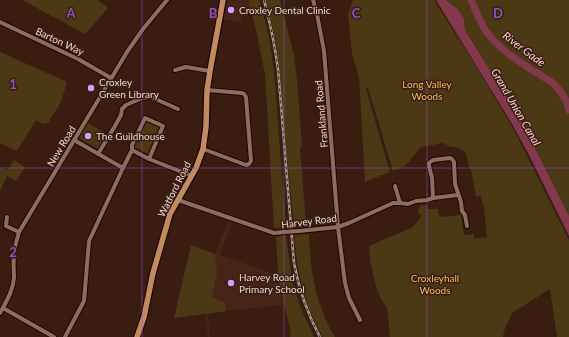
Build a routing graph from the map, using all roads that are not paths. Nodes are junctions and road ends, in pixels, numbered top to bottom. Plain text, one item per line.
1 (167, 0) edge
2 (223, 0) edge
3 (313, 0) edge
4 (0, 22) edge
5 (175, 70) dead end
6 (210, 71) junction
7 (111, 78) junction
8 (207, 90) junction
9 (178, 109) dead end
10 (74, 140) junction
11 (203, 149) junction
12 (132, 150) junction
13 (98, 154) junction
14 (149, 159) junction
15 (123, 168) junction
16 (192, 176) junction
17 (395, 186) dead end
18 (458, 195) junction
19 (433, 198) junction
20 (178, 200) junction
21 (400, 203) junction
22 (7, 217) dead end
23 (467, 226) dead end
24 (338, 227) junction
25 (19, 232) junction
26 (3, 308) junction
27 (0, 313) edge
28 (360, 320) dead end
29 (54, 337) edge
30 (65, 337) edge
31 (137, 337) edge

1 - 7 street, New Road
2 - 6 main road, Watford Road
3 - 24 street, Frankland Road
4 - 7 street, Barton Way
5 - 6 street
6 - 8 main road, Watford Road
7 - 10 street, New Road
8 - 11 main road, Watford Road
8 - 11 street
9 - 13 street
10 - 13 street
10 - 25 street, New Road
11 - 16 main road, Watford Road
12 - 14 street
12 - 14 street
12 - 15 street
13 - 15 street
14 - 16 street
15 - 30 street
16 - 20 main road, Watford Road
17 - 21 street
18 - 19 street, Harvey Road
18 - 19 street
18 - 23 street
19 - 21 street, Harvey Road
20 - 24 street, Harvey Road, bridge
20 - 31 main road, Watford Road
21 - 24 street, Harvey Road
22 - 25 street
24 - 28 street, Frankland Road
25 - 26 street, New Road
26 - 27 street, New Road
26 - 29 street

